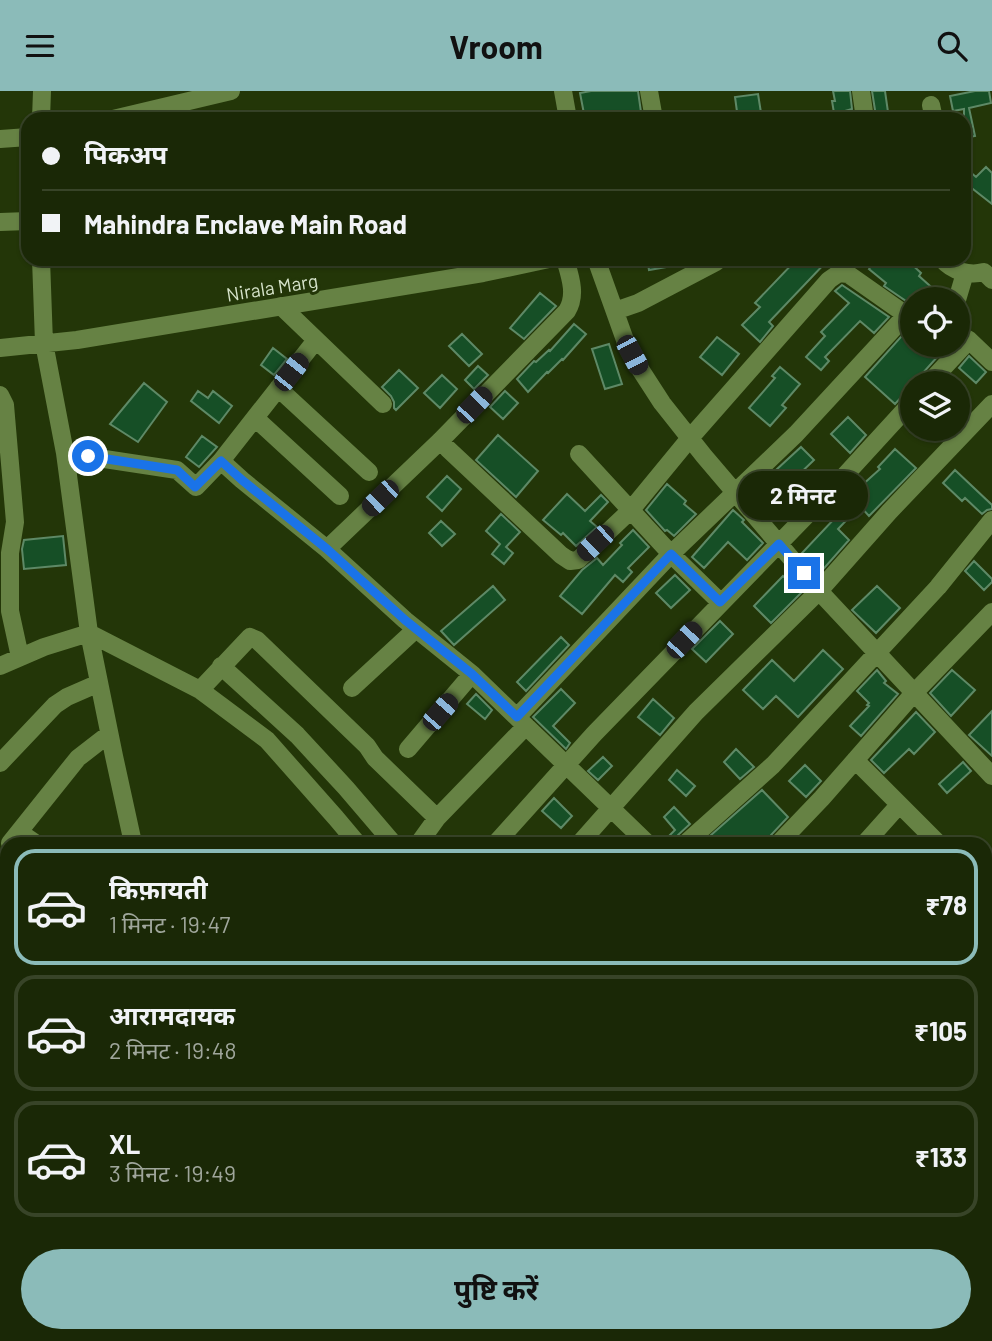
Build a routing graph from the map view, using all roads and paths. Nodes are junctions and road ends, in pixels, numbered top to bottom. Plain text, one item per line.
1 (42, 91) edge
2 (231, 91) edge
3 (563, 91) edge
4 (649, 91) edge
5 (861, 91) edge
6 (41, 112) edge
7 (142, 112) edge
8 (567, 112) edge
9 (653, 112) edge
10 (864, 112) dead end
11 (21, 138) edge
12 (0, 139) edge
13 (21, 221) edge
14 (0, 222) edge
15 (41, 266) edge
16 (516, 266) edge
17 (567, 266) edge
18 (599, 266) edge
19 (710, 266) edge
20 (949, 266) edge
21 (989, 271) edge
22 (965, 273) junction
23 (961, 287) edge
24 (281, 306) junction
25 (900, 310) edge
26 (615, 311) junction
27 (900, 325) edge
28 (316, 340) junction
29 (44, 343) junction
30 (970, 343) edge
31 (0, 348) edge
32 (992, 362) edge
33 (278, 388) junction
34 (0, 395) edge
35 (383, 404) dead end
36 (992, 404) edge
37 (900, 415) edge
38 (255, 418) junction
39 (690, 438) junction
40 (448, 449) dead end
41 (65, 453) junction
42 (579, 454) dead end
43 (221, 461) junction
44 (369, 472) dead end
45 (735, 492) junction
46 (340, 496) dead end
47 (630, 511) junction
48 (992, 520) edge
49 (779, 544) junction
50 (327, 549) junction
51 (671, 554) junction
52 (819, 591) junction
53 (720, 602) junction
54 (992, 613) edge
55 (416, 629) junction
56 (89, 632) junction
57 (876, 653) junction
58 (20, 657) junction
59 (0, 666) edge
60 (221, 666) junction
61 (472, 674) junction
62 (99, 683) junction
63 (352, 688) dead end
64 (200, 691) junction
65 (914, 693) junction
66 (522, 721) junction
67 (109, 734) junction
68 (408, 749) dead end
69 (855, 760) junction
70 (0, 763) edge
71 (566, 764) junction
72 (992, 776) edge
73 (899, 805) junction
74 (611, 808) junction
75 (437, 818) junction
76 (15, 837) edge
77 (132, 837) edge
78 (352, 837) edge
79 (388, 837) edge
80 (423, 837) edge
81 (501, 837) edge
82 (585, 837) edge
83 (641, 837) edge
84 (693, 837) edge
85 (785, 837) edge
86 (870, 837) edge
87 (929, 837) edge

1 - 6 street
2 - 7 street
3 - 8 street
4 - 9 street
5 - 10 street
11 - 12 street
13 - 14 street
15 - 29 street
16 - 24 street, Nirala Marg
17 - 50 street
18 - 26 street
19 - 26 street
20 - 22 street
21 - 22 street
22 - 23 street
24 - 28 street
24 - 29 street, Nirala Marg
25 - 39 street
26 - 39 street
27 - 45 street
28 - 33 street
28 - 35 street
29 - 31 street, Nirala Marg
29 - 41 street
30 - 32 street
33 - 38 street
33 - 44 street
34 - 58 street
36 - 52 street
37 - 49 street
38 - 43 street
38 - 46 street
39 - 45 street
39 - 47 street
40 - 47 street
41 - 43 street
41 - 56 street
42 - 47 street
43 - 50 street
45 - 49 street
45 - 51 street
47 - 51 street
48 - 57 street
49 - 52 street
49 - 53 street
50 - 55 street
51 - 53 street
51 - 66 street
52 - 57 street
52 - 74 street
53 - 71 street
54 - 65 street
55 - 61 street
55 - 63 street
56 - 58 street
56 - 62 street
56 - 64 street
57 - 65 street
57 - 84 street
58 - 59 street
60 - 64 street
60 - 75 street
60 - 79 street
61 - 66 street
61 - 68 street
62 - 67 street
62 - 70 street
64 - 78 street
65 - 69 street
65 - 72 street
66 - 71 street
66 - 75 street
67 - 76 street
67 - 77 street
69 - 73 street
69 - 85 street
71 - 74 street
71 - 81 street
73 - 86 street
73 - 87 street
74 - 82 street
74 - 83 street
75 - 80 street

